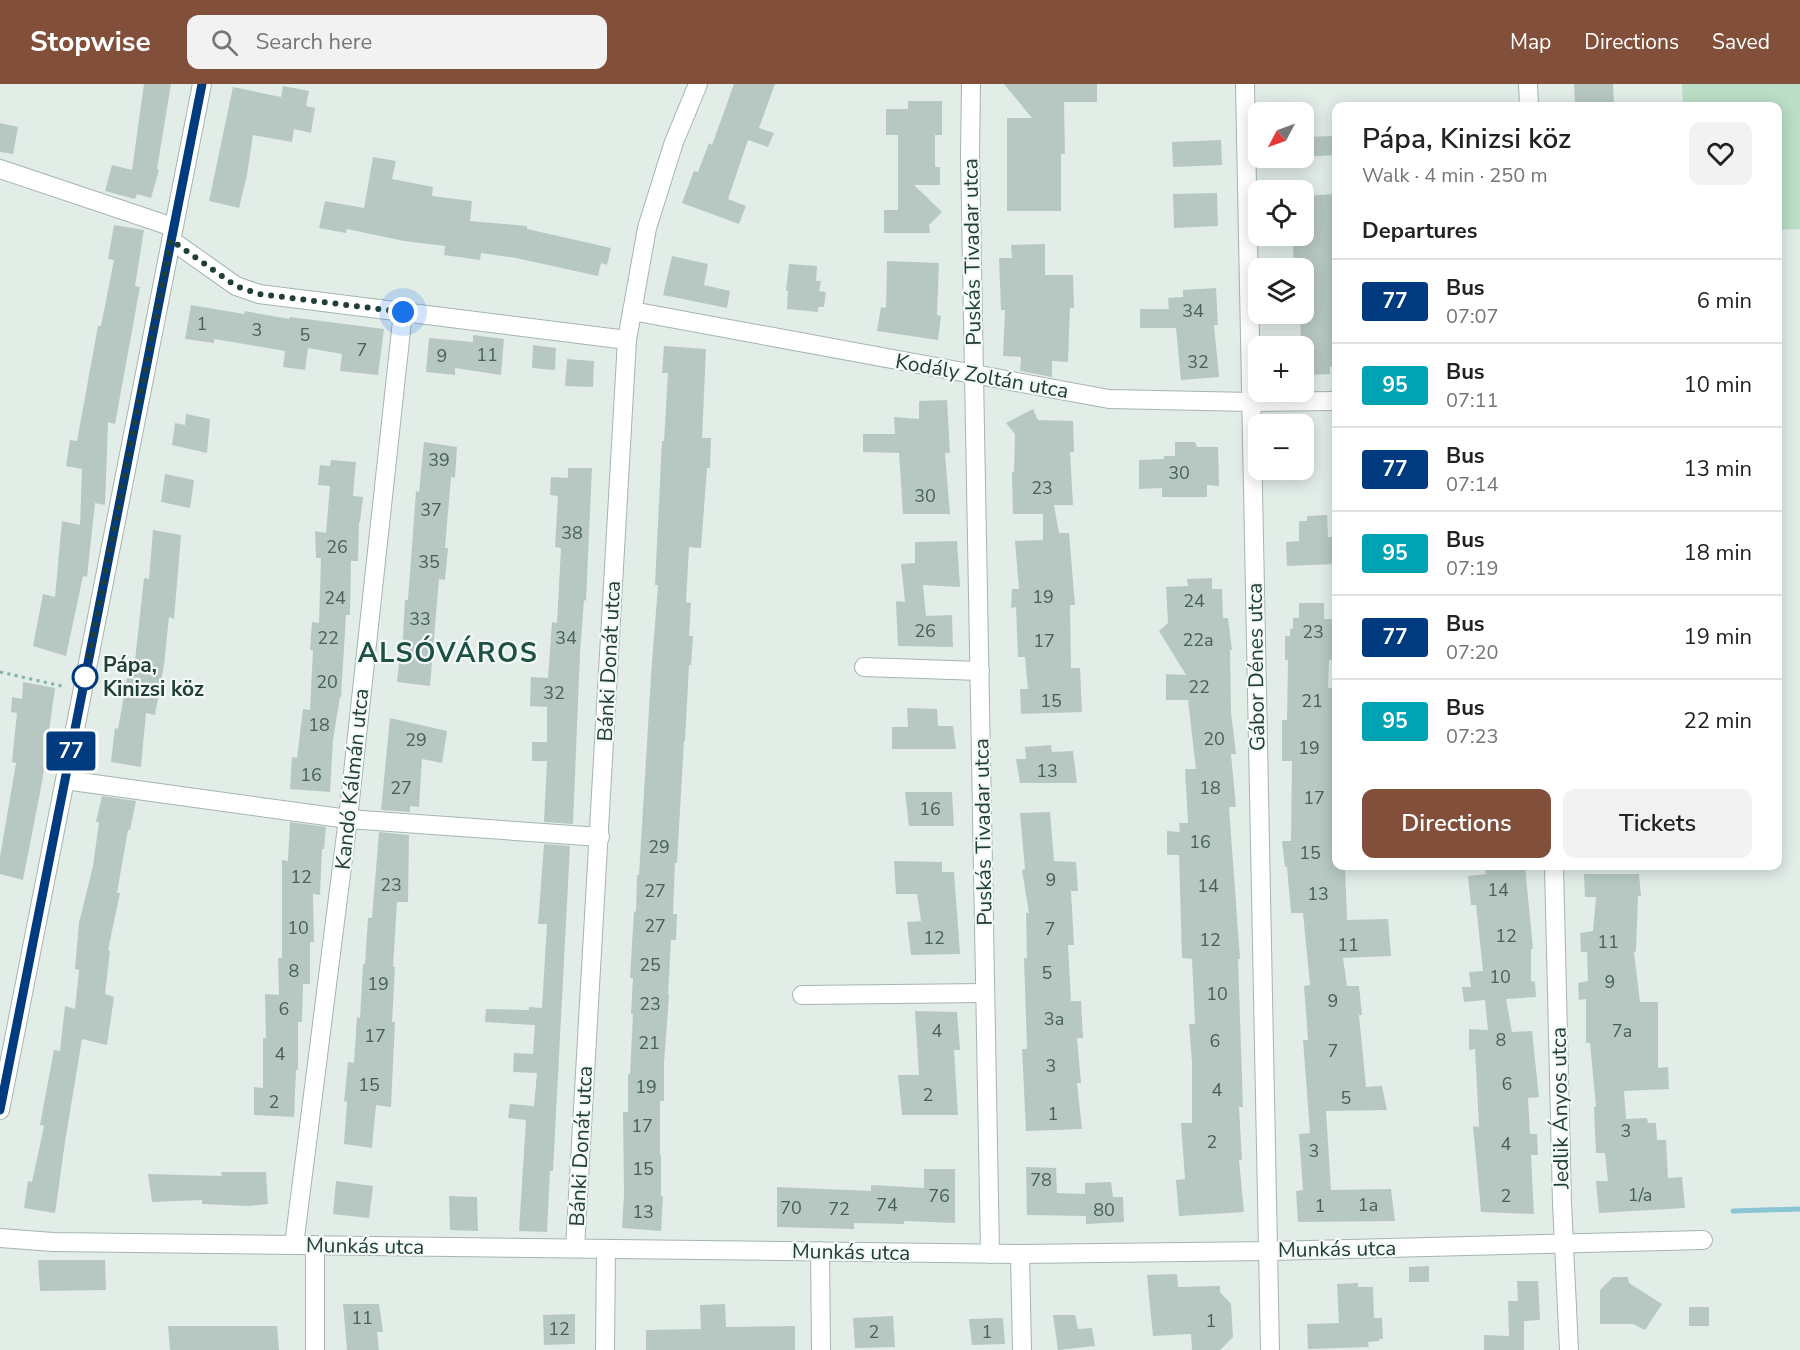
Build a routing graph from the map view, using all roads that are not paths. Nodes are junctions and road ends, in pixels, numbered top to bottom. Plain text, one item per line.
1 (202, 84) edge
2 (698, 84) edge
3 (971, 84) edge
4 (1245, 84) edge
5 (1528, 84) edge
6 (1529, 102) edge
7 (0, 169) edge
8 (172, 234) junction
9 (632, 311) junction
10 (403, 312) junction
11 (1250, 336) edge
12 (627, 340) junction
13 (975, 375) junction
14 (1314, 401) edge
15 (1332, 401) edge
16 (1248, 402) edge
17 (1251, 402) edge
18 (864, 667) dead end
19 (980, 671) junction
20 (65, 780) junction
21 (348, 819) junction
22 (600, 837) junction
23 (1554, 870) edge
24 (986, 993) junction
25 (802, 995) dead end
26 (0, 1110) edge
27 (0, 1238) edge
28 (1703, 1240) dead end
29 (1564, 1244) junction
30 (294, 1245) junction
31 (315, 1245) junction
32 (575, 1248) junction
33 (606, 1249) junction
34 (820, 1251) junction
35 (1268, 1251) junction
36 (990, 1254) junction
37 (1020, 1254) junction
38 (315, 1350) edge
39 (605, 1350) edge
40 (821, 1350) edge
41 (1022, 1350) edge
42 (1270, 1350) edge
43 (1569, 1350) edge

1 - 8 street
2 - 9 street, Bánki Donát utca
3 - 13 street, Puskás Tivadar utca
4 - 11 street, Gábor Dénes utca
5 - 6 street
7 - 8 street
8 - 10 street
8 - 20 street
9 - 12 street, Bánki Donát utca
9 - 13 street, Kodály Zoltán utca
10 - 12 street
10 - 21 street, Kandó Kálmán utca
12 - 22 street, Bánki Donát utca
13 - 16 street, Kodály Zoltán utca
13 - 19 street, Puskás Tivadar utca
14 - 15 street, Kodály Zoltán utca
17 - 35 street, Gábor Dénes utca
18 - 19 street
19 - 24 street, Puskás Tivadar utca
20 - 21 street
20 - 26 street
21 - 22 street
21 - 30 street, Kandó Kálmán utca
22 - 32 street, Bánki Donát utca
23 - 29 street, Jedlik Ányos utca
24 - 25 street
24 - 36 street, Puskás Tivadar utca
27 - 30 street, Munkás utca
28 - 29 street, Munkás utca
29 - 35 street, Munkás utca
29 - 43 street, Jedlik Ányos utca
30 - 31 street, Munkás utca
31 - 32 street, Munkás utca
31 - 38 street
32 - 33 street, Munkás utca
33 - 34 street, Munkás utca
33 - 39 street, Bánki Donát utca
34 - 36 street, Munkás utca
34 - 40 street
35 - 37 street, Munkás utca
35 - 42 street, Gábor Dénes utca
36 - 37 street, Munkás utca
37 - 41 street

